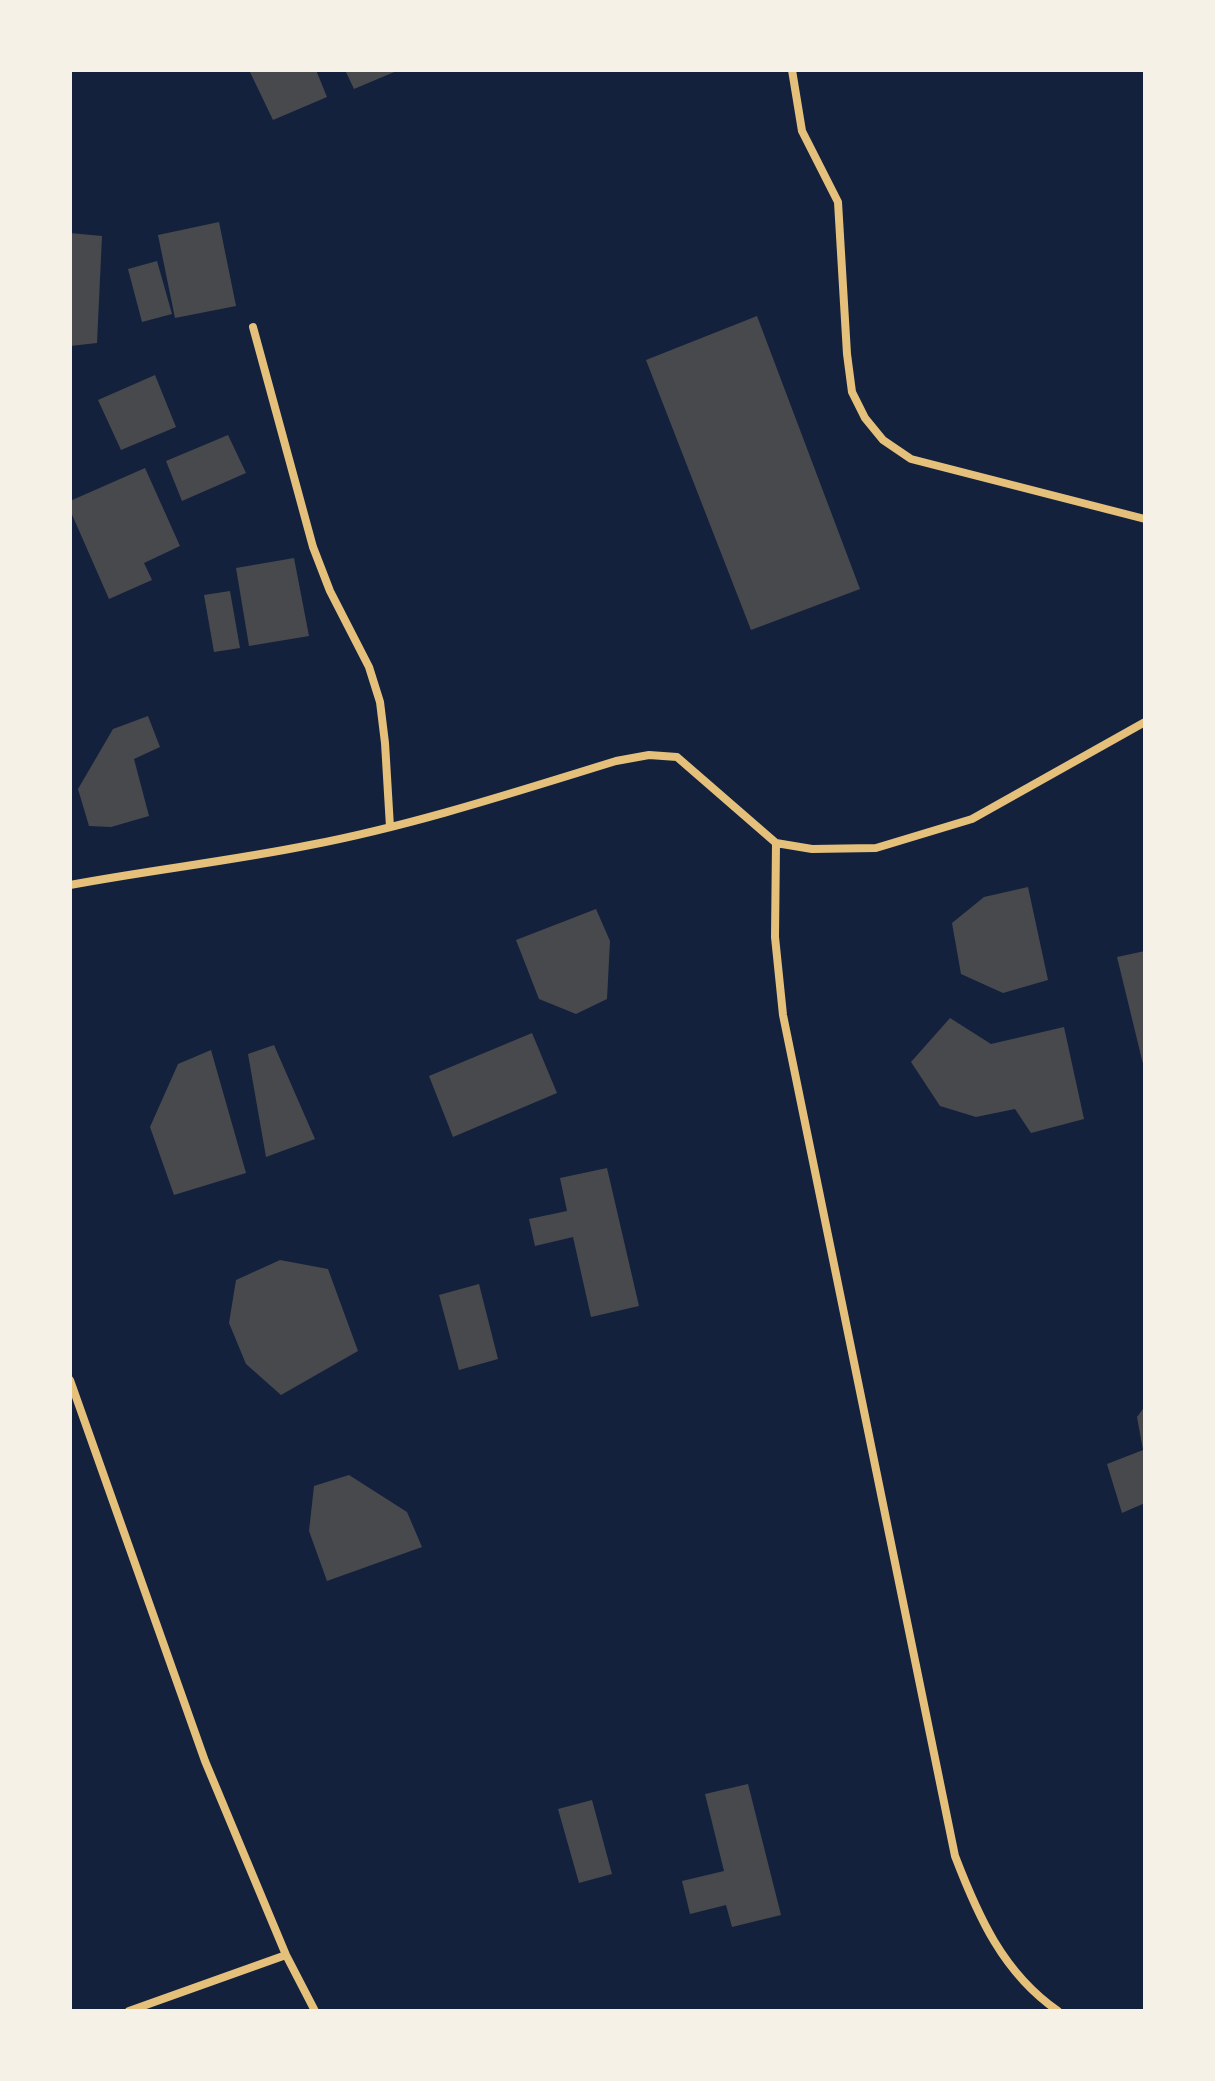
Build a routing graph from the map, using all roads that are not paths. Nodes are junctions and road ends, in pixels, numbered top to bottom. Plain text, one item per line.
1 (792, 70) edge
2 (253, 327) dead end
3 (1145, 519) edge
4 (1145, 722) edge
5 (390, 827) junction
6 (776, 843) junction
7 (70, 885) edge
8 (70, 1380) edge
9 (286, 1955) junction
10 (129, 2011) edge
11 (315, 2011) edge
12 (1058, 2011) edge

1 - 3 street
2 - 5 street
4 - 6 street
5 - 6 street
5 - 7 street
6 - 12 street
8 - 9 street
9 - 10 street
9 - 11 street

